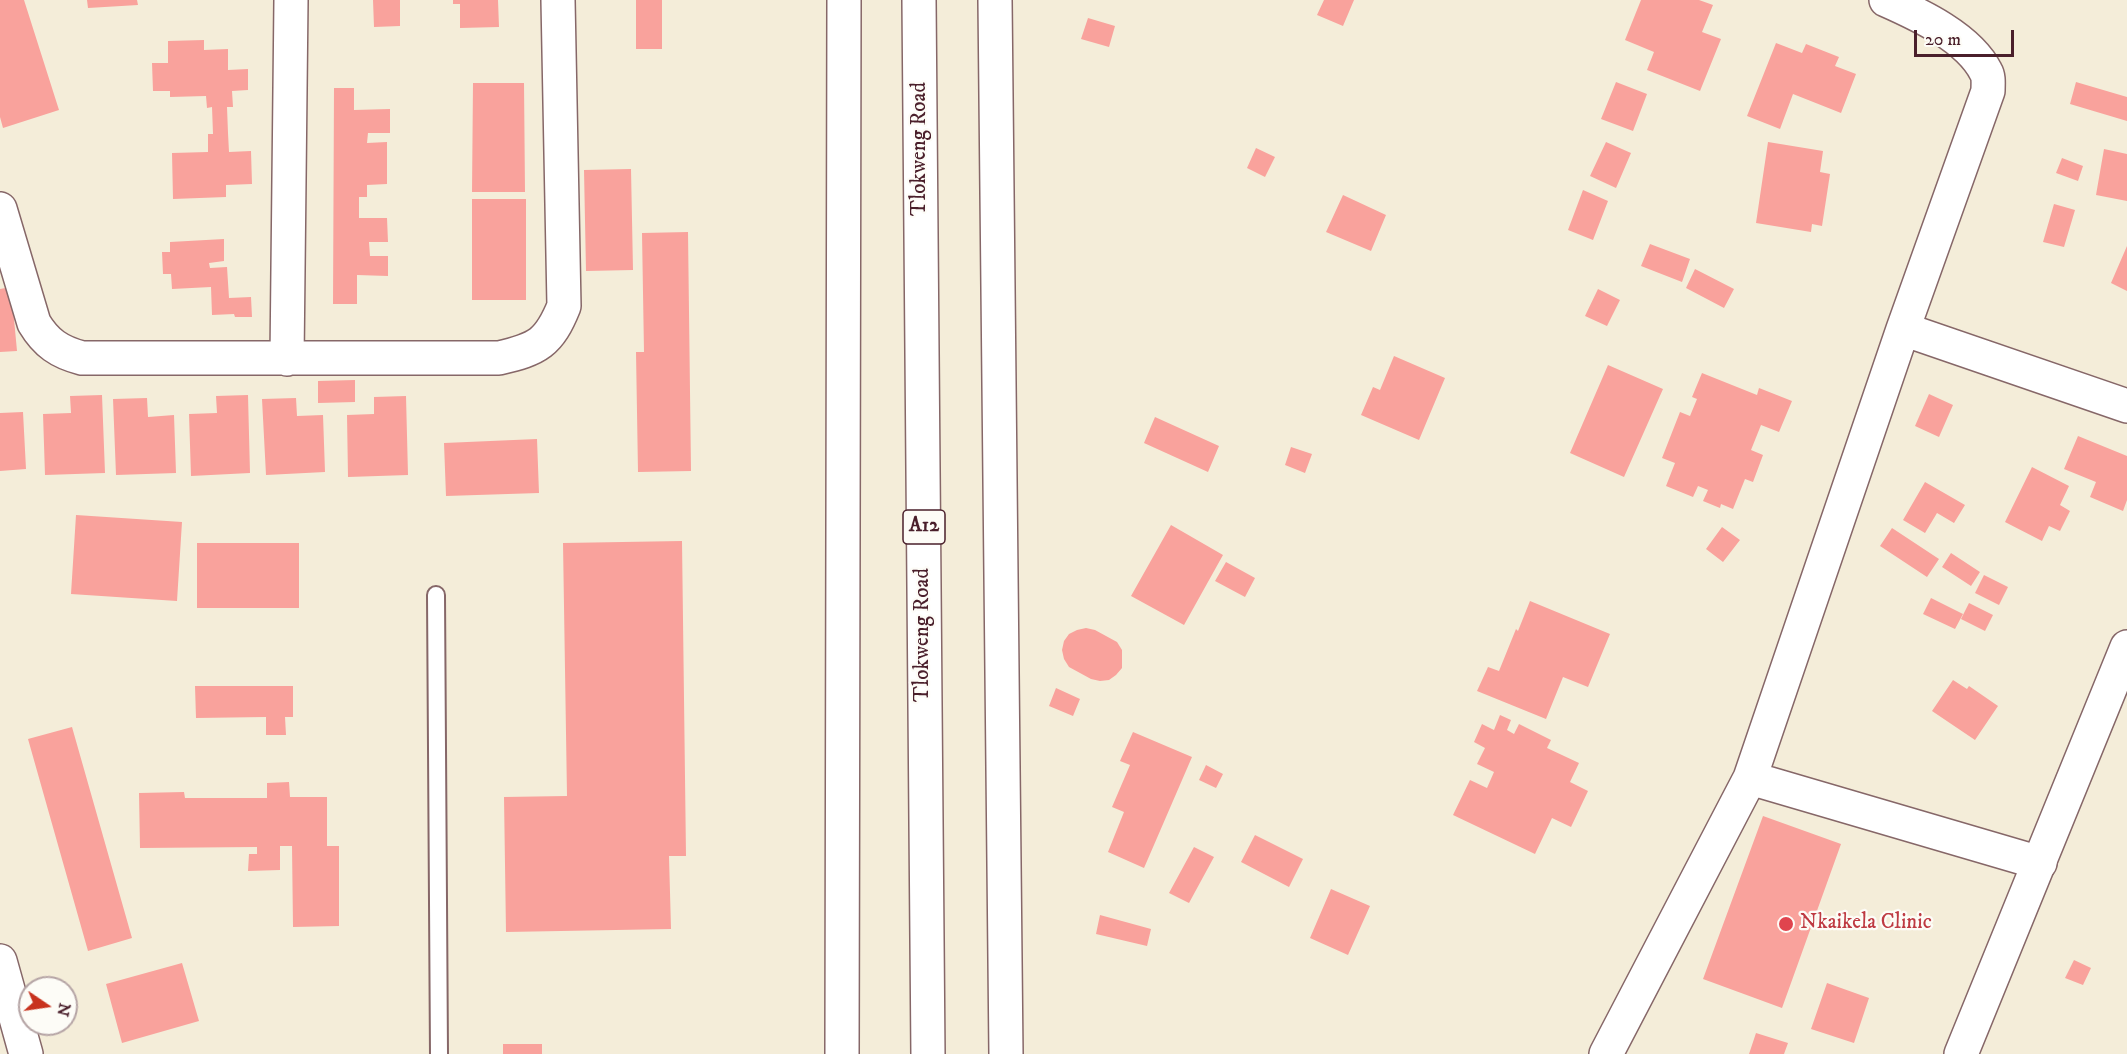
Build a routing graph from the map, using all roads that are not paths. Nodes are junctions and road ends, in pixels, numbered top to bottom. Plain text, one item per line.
1 (291, 0) edge
2 (558, 0) edge
3 (843, 0) edge
4 (919, 0) edge
5 (995, 0) edge
6 (1887, 0) edge
7 (1923, 7) edge
8 (0, 209) edge
9 (1903, 329) junction
10 (287, 359) junction
11 (2127, 406) edge
12 (436, 595) dead end
13 (2127, 647) edge
14 (1750, 778) junction
15 (2040, 863) junction
16 (0, 961) edge
17 (26, 1054) edge
18 (439, 1054) edge
19 (842, 1054) edge
20 (928, 1054) edge
21 (1006, 1054) edge
22 (1606, 1054) edge
23 (1961, 1054) edge

1 - 10 street
2 - 10 street
3 - 19 street
4 - 20 street, Tlokweng Road / A12
5 - 21 street
6 - 7 street
7 - 9 street
8 - 10 street
9 - 11 street
9 - 14 street
12 - 18 lane
13 - 15 street
14 - 15 street
14 - 22 street
15 - 23 street
16 - 17 street

